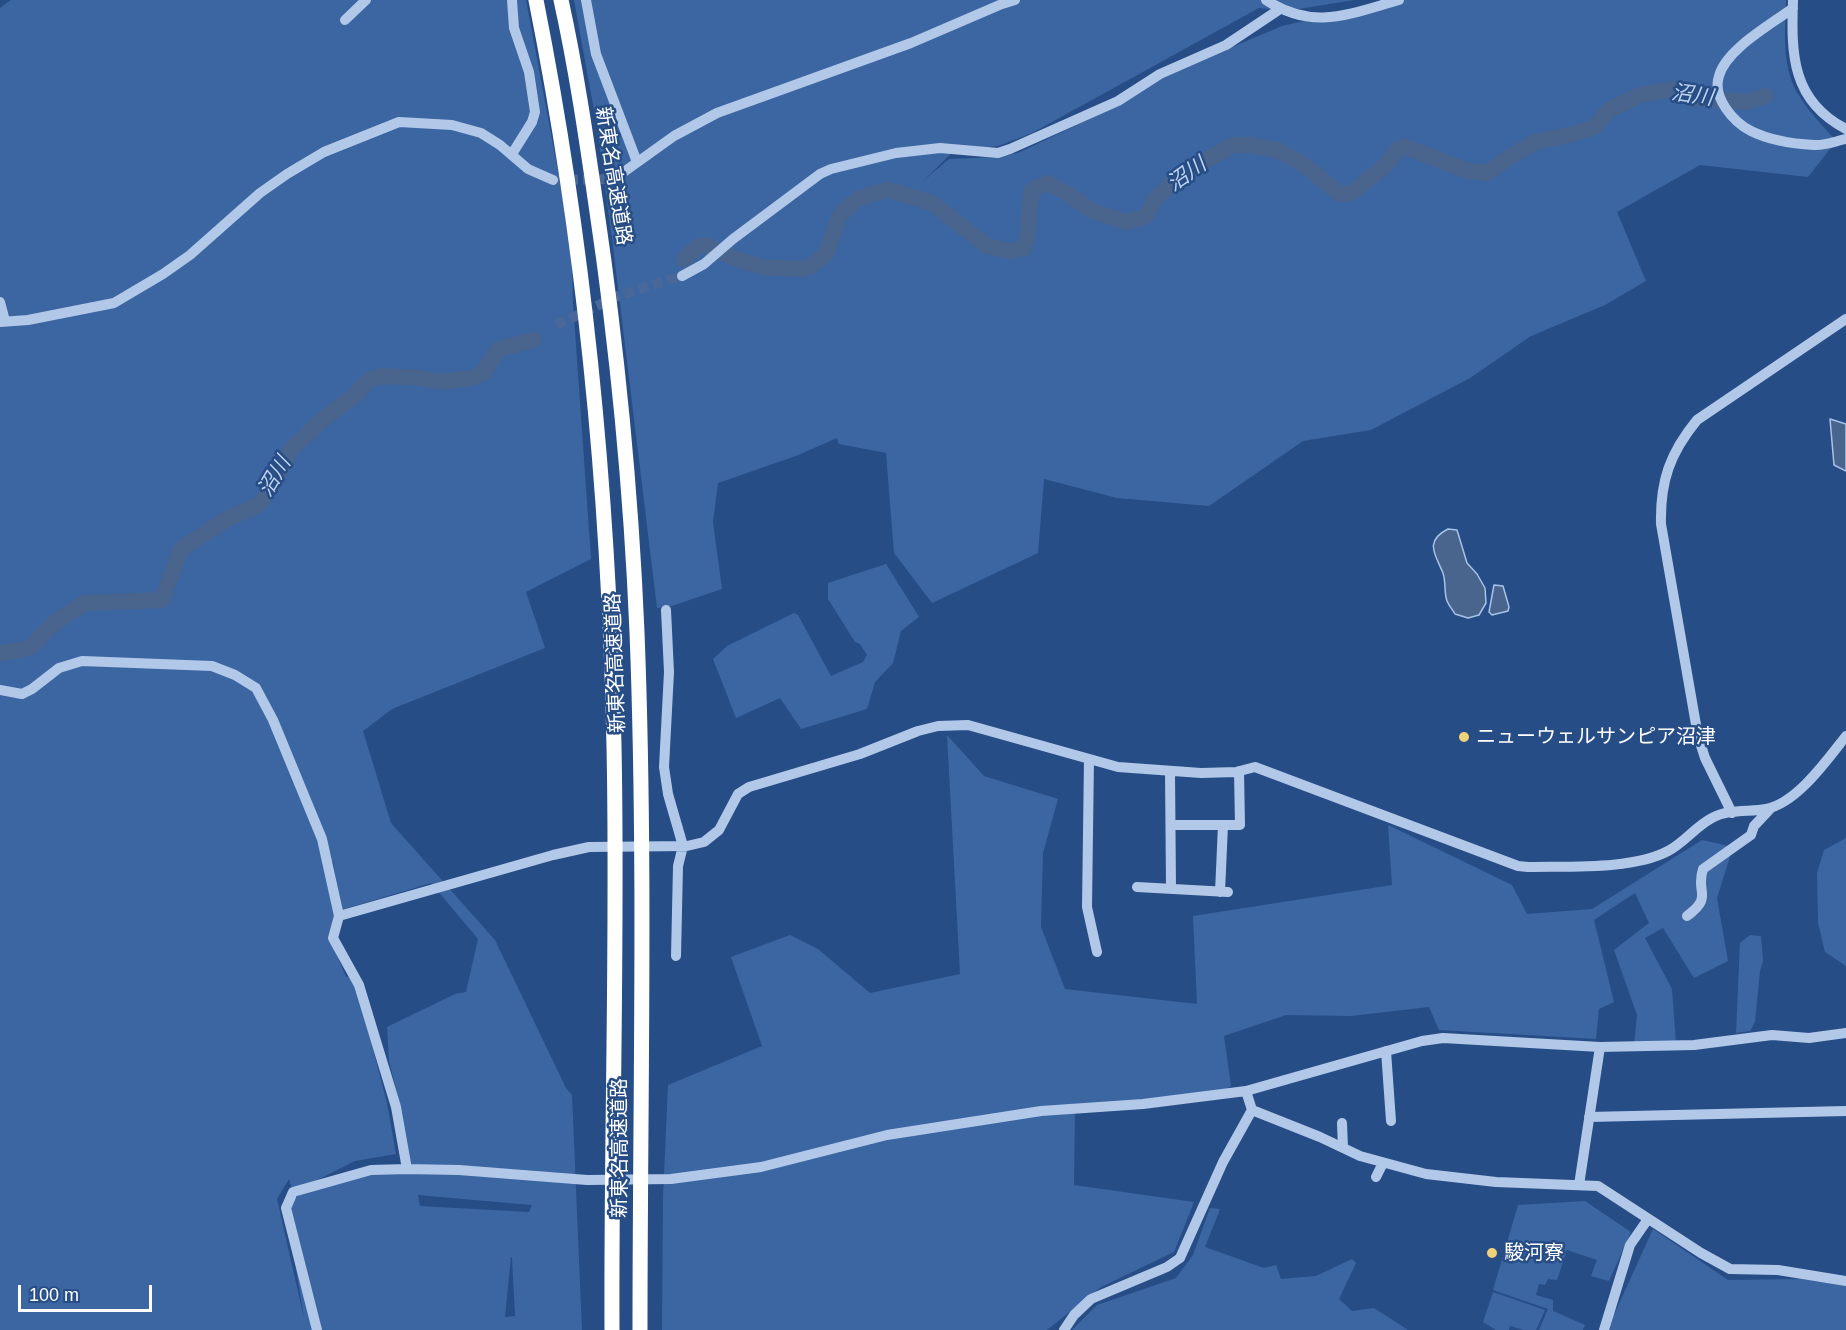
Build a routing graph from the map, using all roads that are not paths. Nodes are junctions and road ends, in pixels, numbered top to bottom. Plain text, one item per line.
1 (366, 0) edge
2 (512, 0) edge
3 (536, 0) edge
4 (561, 0) edge
5 (586, 0) edge
6 (1015, 0) edge
7 (1266, 0) edge
8 (1399, 0) edge
9 (1793, 4) edge
10 (1280, 9) junction
11 (345, 20) dead end
12 (1846, 129) edge
13 (1846, 139) edge
14 (512, 154) junction
15 (637, 162) junction
16 (614, 179) tunnel mouth
17 (552, 180) tunnel mouth
18 (682, 276) tunnel mouth
19 (0, 302) edge
20 (1846, 319) edge
21 (3, 322) edge
22 (666, 610) dead end
23 (0, 690) edge
24 (1846, 736) edge
25 (1089, 759) junction
26 (1239, 771) junction
27 (1170, 772) junction
28 (1770, 808) junction
29 (1732, 813) junction
30 (1171, 825) junction
31 (1223, 825) junction
32 (679, 846) junction
33 (1137, 887) dead end
34 (1171, 889) junction
35 (339, 916) junction
36 (1687, 916) dead end
37 (1097, 952) dead end
38 (676, 956) dead end
39 (1846, 1034) edge
40 (1600, 1047) junction
41 (1386, 1051) junction
42 (1246, 1091) junction
43 (1252, 1110) junction
44 (1846, 1111) edge
45 (1589, 1117) junction
46 (1391, 1121) dead end
47 (1342, 1122) dead end
48 (1343, 1148) junction
49 (1383, 1163) junction
50 (407, 1169) junction
51 (1376, 1178) dead end
52 (1579, 1185) junction
53 (1648, 1219) junction
54 (1846, 1281) edge
55 (317, 1330) edge
56 (612, 1330) edge
57 (640, 1330) edge
58 (1064, 1330) edge
59 (1604, 1330) edge

1 - 11 street
2 - 14 street
3 - 56 highway, 新東名高速道路
4 - 57 highway, 新東名高速道路
5 - 15 street
6 - 15 street
7 - 10 street
8 - 10 street
9 - 12 street
9 - 13 street
10 - 18 street
14 - 17 street
14 - 21 street
15 - 16 street
19 - 21 street
20 - 29 street
22 - 32 street
23 - 35 street
24 - 28 street
25 - 27 street
25 - 32 street
25 - 37 street
26 - 27 street
26 - 29 street
26 - 31 street
27 - 30 street
28 - 29 street
28 - 36 street
30 - 31 street
30 - 34 street
31 - 34 street
32 - 35 street
32 - 38 street
33 - 34 street
35 - 50 street
39 - 40 street
40 - 41 street
40 - 45 street
41 - 42 street
41 - 46 street
42 - 43 street
42 - 50 street
43 - 48 street
43 - 58 street
44 - 45 street
45 - 52 street
47 - 48 street
48 - 49 street
49 - 51 street
49 - 52 street
50 - 55 street
52 - 53 street
53 - 54 street
53 - 59 street

